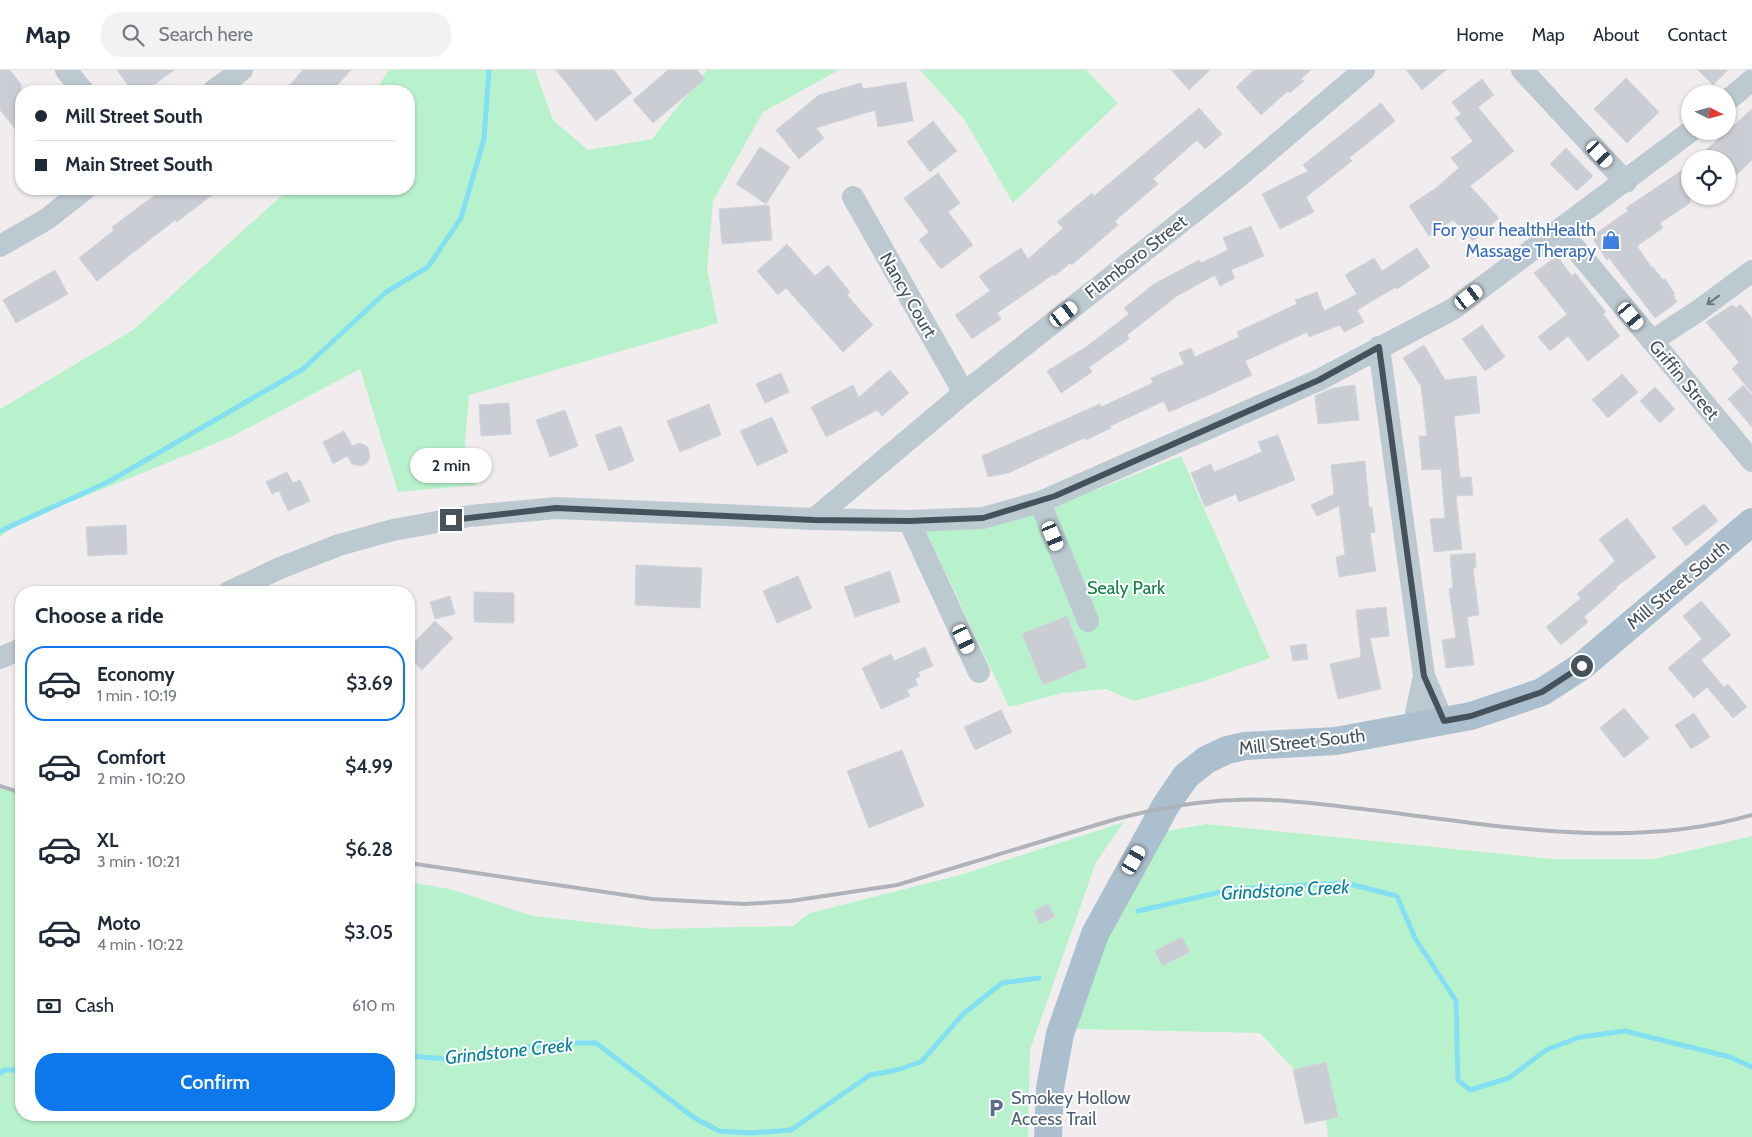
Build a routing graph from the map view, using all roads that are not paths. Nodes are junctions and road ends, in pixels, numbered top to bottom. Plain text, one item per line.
1 (66, 70) edge
2 (242, 70) edge
3 (1364, 70) edge
4 (1522, 70) edge
5 (1752, 80) edge
6 (78, 85) edge
7 (222, 85) edge
8 (1736, 93) edge
9 (1681, 139) edge
10 (1626, 182) junction
11 (78, 195) edge
12 (852, 197) dead end
13 (1560, 230) junction
14 (0, 246) edge
15 (1752, 271) edge
16 (1652, 341) junction
17 (1379, 347) junction
18 (964, 393) junction
19 (1752, 461) edge
20 (1040, 502) junction
21 (814, 520) junction
22 (909, 521) junction
23 (1752, 522) edge
24 (242, 586) edge
25 (1088, 621) dead end
26 (15, 652) edge
27 (0, 658) edge
28 (979, 672) dead end
29 (1424, 676) junction
30 (1444, 721) junction
31 (1413, 727) junction
32 (1048, 1137) edge

1 - 6 street
2 - 7 street
3 - 18 street, Flamboro Street
4 - 10 street
5 - 8 street
9 - 10 street
10 - 13 street
11 - 14 street
12 - 18 street, Nancy Court
13 - 16 street, Griffin Street
13 - 17 street
15 -> 16 street
16 - 19 street, Griffin Street
17 - 20 street
17 - 29 street
18 - 21 street, Flamboro Street
20 - 22 street
20 - 25 street
21 - 22 street
21 - 24 street
22 - 28 street
23 - 30 main road, Mill Street South
26 - 27 street
29 - 30 street
29 - 31 street
30 - 31 main road, Mill Street South
31 - 32 main road, Mill Street South

